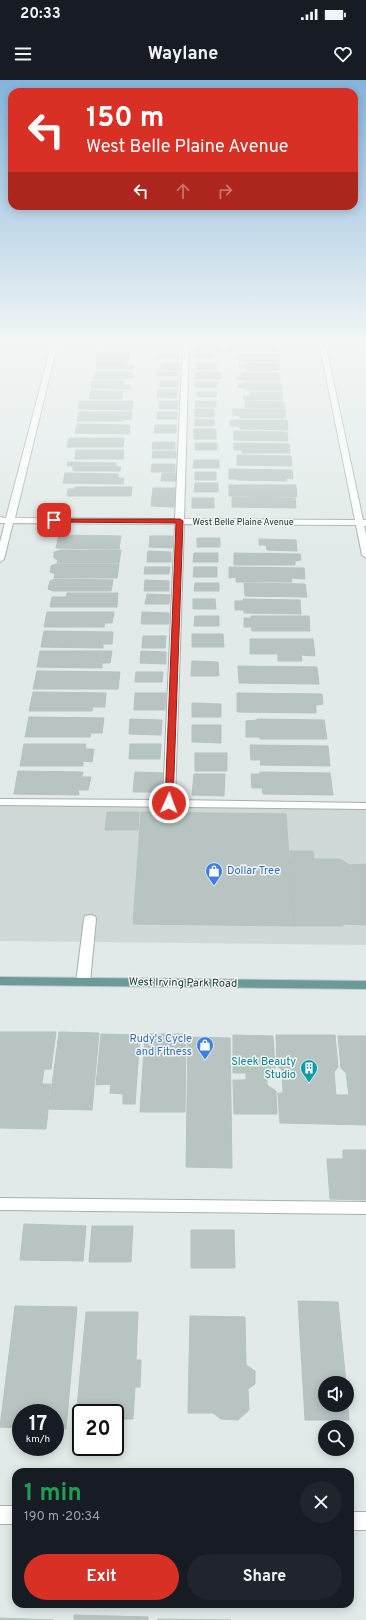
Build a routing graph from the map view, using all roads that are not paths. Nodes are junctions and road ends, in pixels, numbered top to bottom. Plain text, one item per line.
1 (37, 414) edge
2 (184, 414) edge
3 (338, 414) edge
4 (0, 520) edge
5 (10, 520) junction
6 (180, 521) junction
7 (363, 523) edge
8 (366, 555) edge
9 (0, 559) edge
10 (0, 802) edge
11 (169, 803) junction
12 (366, 806) edge
13 (90, 919) dead end
14 (0, 981) edge
15 (84, 982) junction
16 (366, 986) edge
17 (0, 1204) edge
18 (366, 1208) edge
19 (0, 1515) edge
20 (12, 1515) edge
21 (354, 1521) edge
22 (366, 1521) edge

1 - 5 street
2 - 6 street
3 - 7 street
4 - 5 street, West Belle Plaine Avenue
5 - 6 street, West Belle Plaine Avenue
5 - 9 street
6 - 7 street, West Belle Plaine Avenue
6 - 11 street
7 - 8 street
10 - 11 street
11 - 12 street
13 - 15 street
14 - 15 main road, West Irving Park Road
15 - 16 main road, West Irving Park Road
17 - 18 street
19 - 20 street
21 - 22 street

